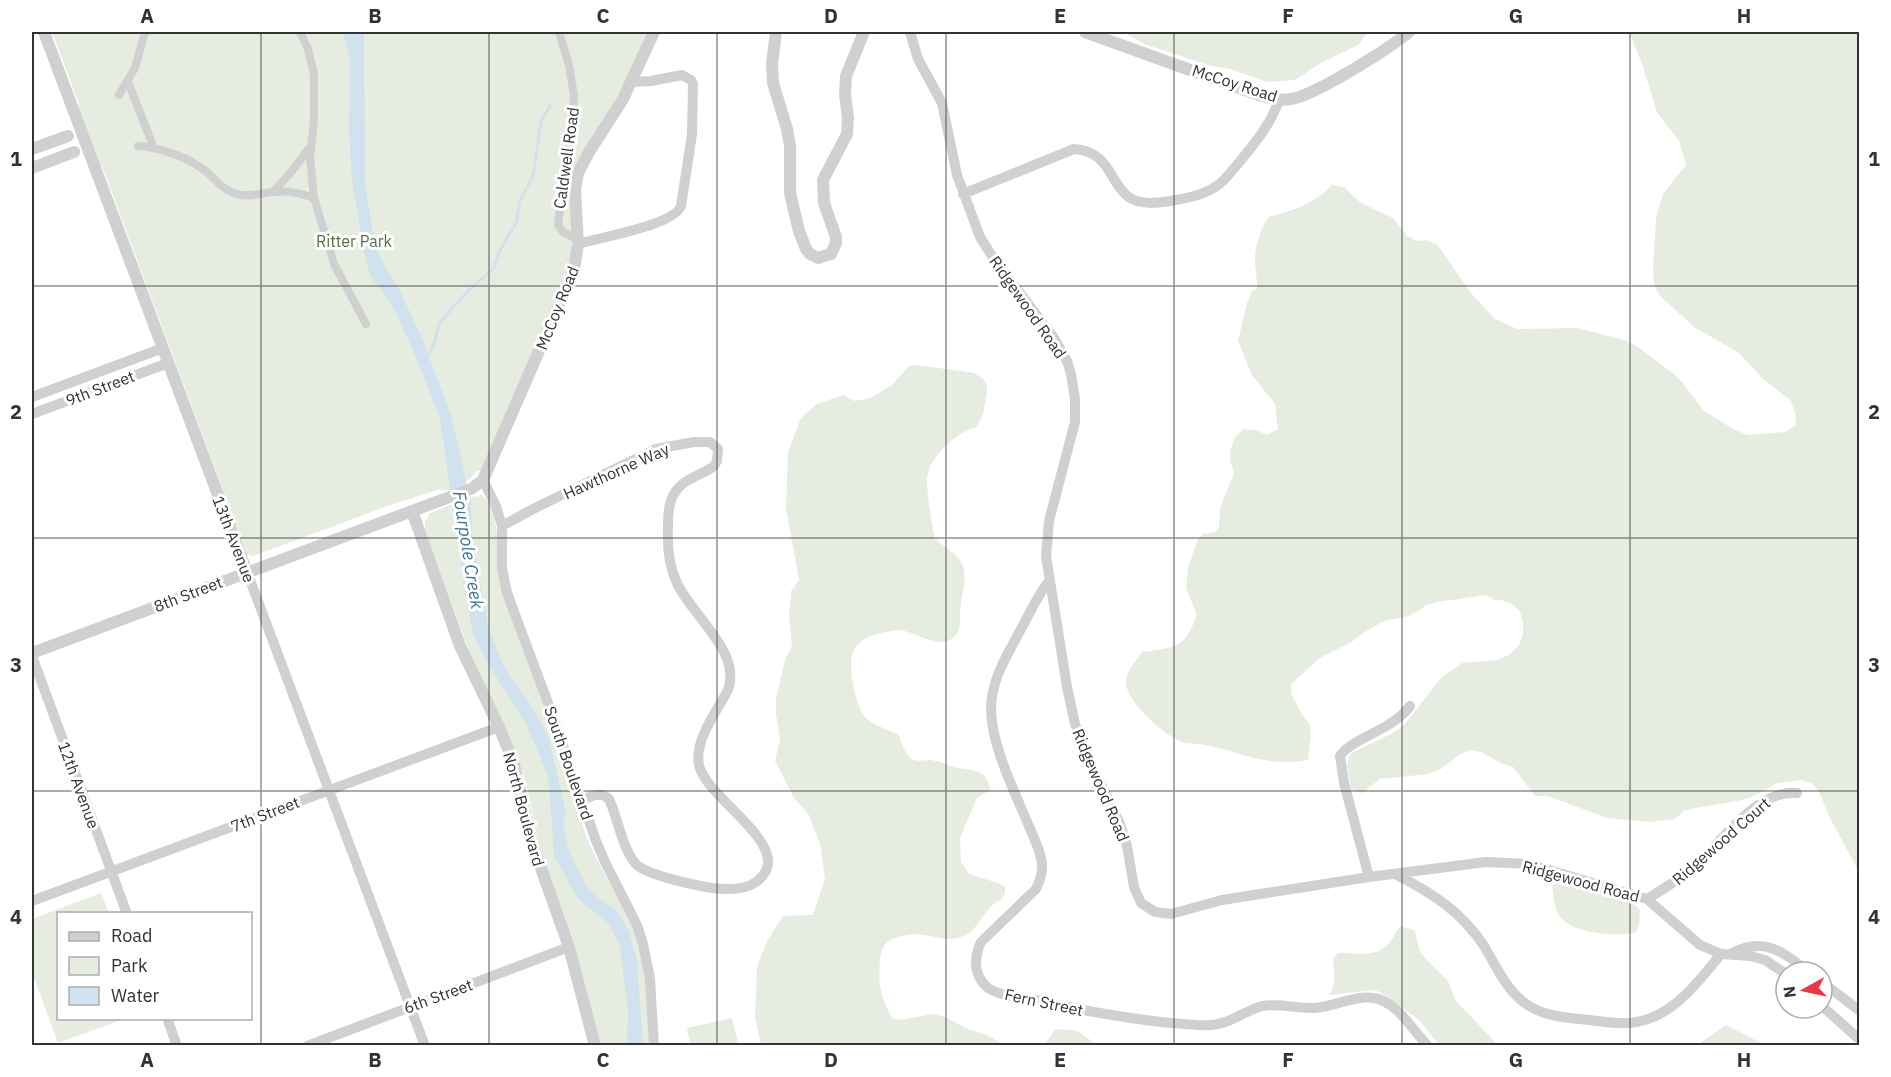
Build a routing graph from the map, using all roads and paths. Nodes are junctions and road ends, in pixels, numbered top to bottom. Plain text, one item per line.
1 (44, 32) edge
2 (145, 32) edge
3 (300, 32) edge
4 (559, 32) edge
5 (654, 32) edge
6 (776, 32) edge
7 (864, 32) edge
8 (910, 32) edge
9 (1085, 32) edge
10 (1409, 32) edge
11 (128, 82) junction
12 (632, 82) junction
13 (119, 95) dead end
14 (1279, 100) junction
15 (80, 131) junction
16 (68, 136) joint
17 (311, 145) junction
18 (138, 146) dead end
19 (154, 148) junction
20 (32, 149) edge
21 (80, 149) junction
22 (32, 168) edge
23 (273, 192) junction
24 (963, 194) junction
25 (315, 198) junction
26 (578, 242) junction
27 (366, 324) dead end
28 (163, 348) junction
29 (168, 363) junction
30 (32, 397) edge
31 (32, 414) edge
32 (480, 482) junction
33 (412, 511) junction
34 (502, 526) junction
35 (247, 572) junction
36 (1049, 581) junction
37 (32, 654) edge
38 (1410, 706) dead end
39 (499, 726) junction
40 (329, 789) junction
41 (1797, 793) dead end
42 (582, 800) junction
43 (111, 871) junction
44 (1397, 875) junction
45 (1369, 877) junction
46 (1647, 899) junction
47 (32, 901) edge
48 (126, 912) edge
49 (569, 947) junction
50 (1726, 954) junction
51 (1793, 960) edge
52 (1774, 966) edge
53 (1834, 991) edge
54 (411, 1007) junction
55 (1860, 1011) edge
56 (1834, 1017) edge
57 (168, 1020) edge
58 (1860, 1040) edge
59 (177, 1046) edge
60 (307, 1046) edge
61 (425, 1046) edge
62 (595, 1046) edge
63 (654, 1046) edge
64 (1428, 1046) edge

1 - 15 street, 13th Avenue
2 - 11 street
3 - 17 street
4 - 26 street, Caldwell Road
5 - 12 street, McCoy Road
6 - 7 street
8 - 24 street, Ridgewood Road
9 - 14 street, McCoy Road
10 - 14 street, McCoy Road
11 - 13 street
11 - 19 street
12 - 26 street, McCoy Road
12 - 26 street
14 - 24 street
15 - 16 street
15 - 21 street, 13th Avenue
16 - 20 street
17 - 23 street
17 - 25 street
18 - 19 street
19 - 23 street
21 - 22 street
21 - 28 street, 13th Avenue
23 - 25 street
24 - 36 street, Ridgewood Road
25 - 27 street
26 - 32 street, McCoy Road
28 - 29 street, 13th Avenue
28 - 30 street, 9th Street
29 - 31 street, 9th Street
29 - 35 street, 13th Avenue
32 - 33 street
32 - 34 street, South Boulevard
33 - 35 street, 8th Street
33 - 39 street, North Boulevard
34 - 42 street, South Boulevard
34 - 42 street, Hawthorne Way
35 - 37 street, 8th Street
35 - 40 street, 13th Avenue
36 - 45 street, Ridgewood Road
36 - 64 street, Fern Street
37 - 43 street, 12th Avenue
38 - 45 street
39 - 40 street, 7th Street
39 - 49 street, North Boulevard
40 - 43 street, 7th Street
40 - 54 street, 13th Avenue
41 - 46 street, Ridgewood Court
42 - 63 street, South Boulevard
43 - 47 street, 7th Street
43 - 48 street, 12th Avenue
44 - 45 street, Ridgewood Road
44 - 46 street, Ridgewood Road
44 - 50 street
46 - 50 street, Ridgewood Road
49 - 54 street, 6th Street
49 - 62 street, North Boulevard
50 - 51 street
50 - 52 street, Ridgewood Road
53 - 55 street
54 - 60 street, 6th Street
54 - 61 street, 13th Avenue
56 - 58 street
57 - 59 street

